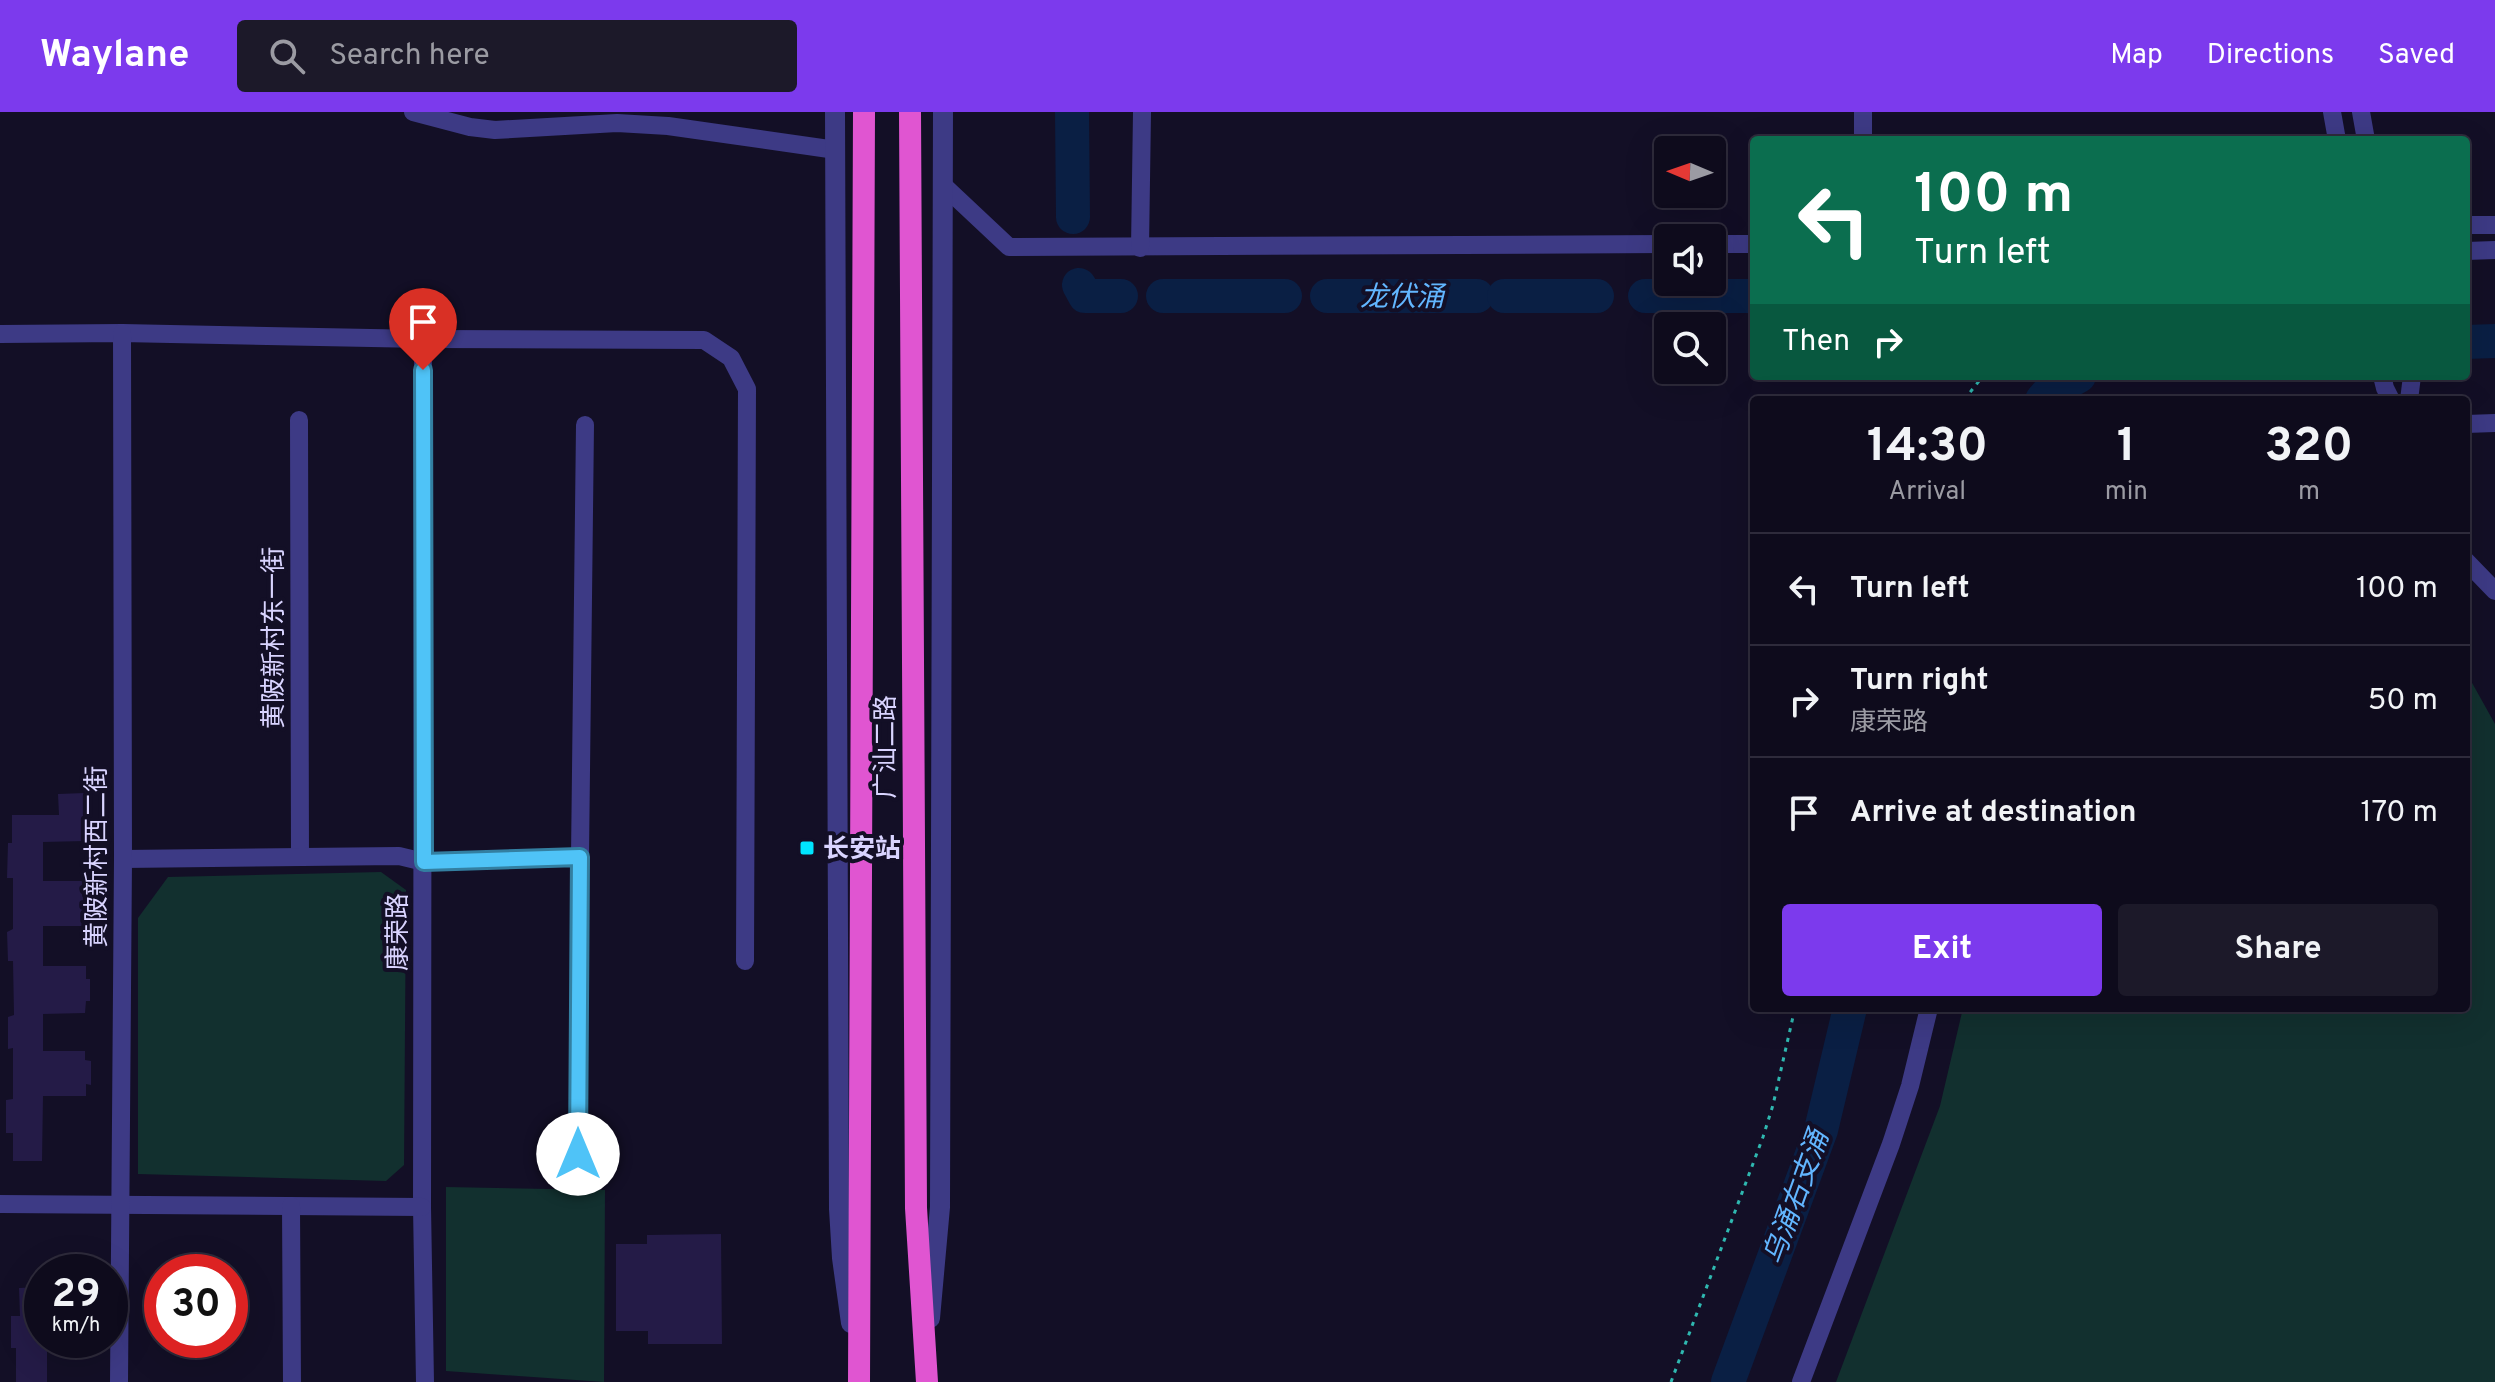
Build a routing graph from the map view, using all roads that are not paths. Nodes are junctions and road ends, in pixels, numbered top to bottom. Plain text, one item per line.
1 (413, 112) edge
2 (835, 112) edge
3 (864, 112) edge
4 (910, 112) edge
5 (943, 112) edge
6 (1142, 112) edge
7 (1863, 112) edge
8 (2332, 112) edge
9 (2361, 112) edge
10 (1863, 136) edge
11 (2336, 136) edge
12 (2365, 136) edge
13 (836, 150) junction
14 (943, 185) junction
15 (2470, 225) edge
16 (2495, 225) edge
17 (1654, 244) edge
18 (1726, 244) edge
19 (1750, 244) edge
20 (1140, 248) junction
21 (2495, 250) edge
22 (2470, 252) edge
23 (122, 333) junction
24 (0, 334) edge
25 (423, 339) junction
26 (299, 420) dead end
27 (2495, 423) edge
28 (2470, 424) edge
29 (585, 425) dead end
30 (2470, 565) edge
31 (2495, 591) edge
32 (300, 857) junction
33 (580, 857) junction
34 (123, 859) junction
35 (424, 862) junction
36 (745, 961) dead end
37 (1928, 1012) edge
38 (578, 1154) dead end
39 (0, 1204) edge
40 (119, 1204) junction
41 (291, 1206) junction
42 (422, 1207) junction
43 (927, 1357) junction
44 (119, 1382) edge
45 (292, 1382) edge
46 (425, 1382) edge
47 (858, 1382) edge
48 (927, 1382) edge
49 (1801, 1382) edge

1 - 13 street
2 - 13 street
3 - 47 highway, 广汕二路
4 - 43 highway, 广汕二路
5 - 14 street
6 - 20 street
7 - 10 street
8 - 11 street
9 - 12 street
13 - 47 street
14 - 20 street
14 - 43 street
15 - 16 street
17 - 20 street
18 - 19 street
21 - 22 street
23 - 24 street
23 - 25 street
23 - 34 street, 黄陂新村西二街
25 - 35 street, 康荣路
25 - 36 street
26 - 32 street, 黄陂新村东一街
27 - 28 street
29 - 33 street
30 - 31 street
32 - 34 street
32 - 35 street
33 - 35 street
33 - 38 street
34 - 40 street, 黄陂新村西二街
35 - 42 street, 康荣路
37 - 49 street
39 - 40 street
40 - 41 street
40 - 44 street, 黄陂新村西二街
41 - 42 street
41 - 45 street
42 - 46 street, 康荣路
43 - 48 highway, 广汕二路

